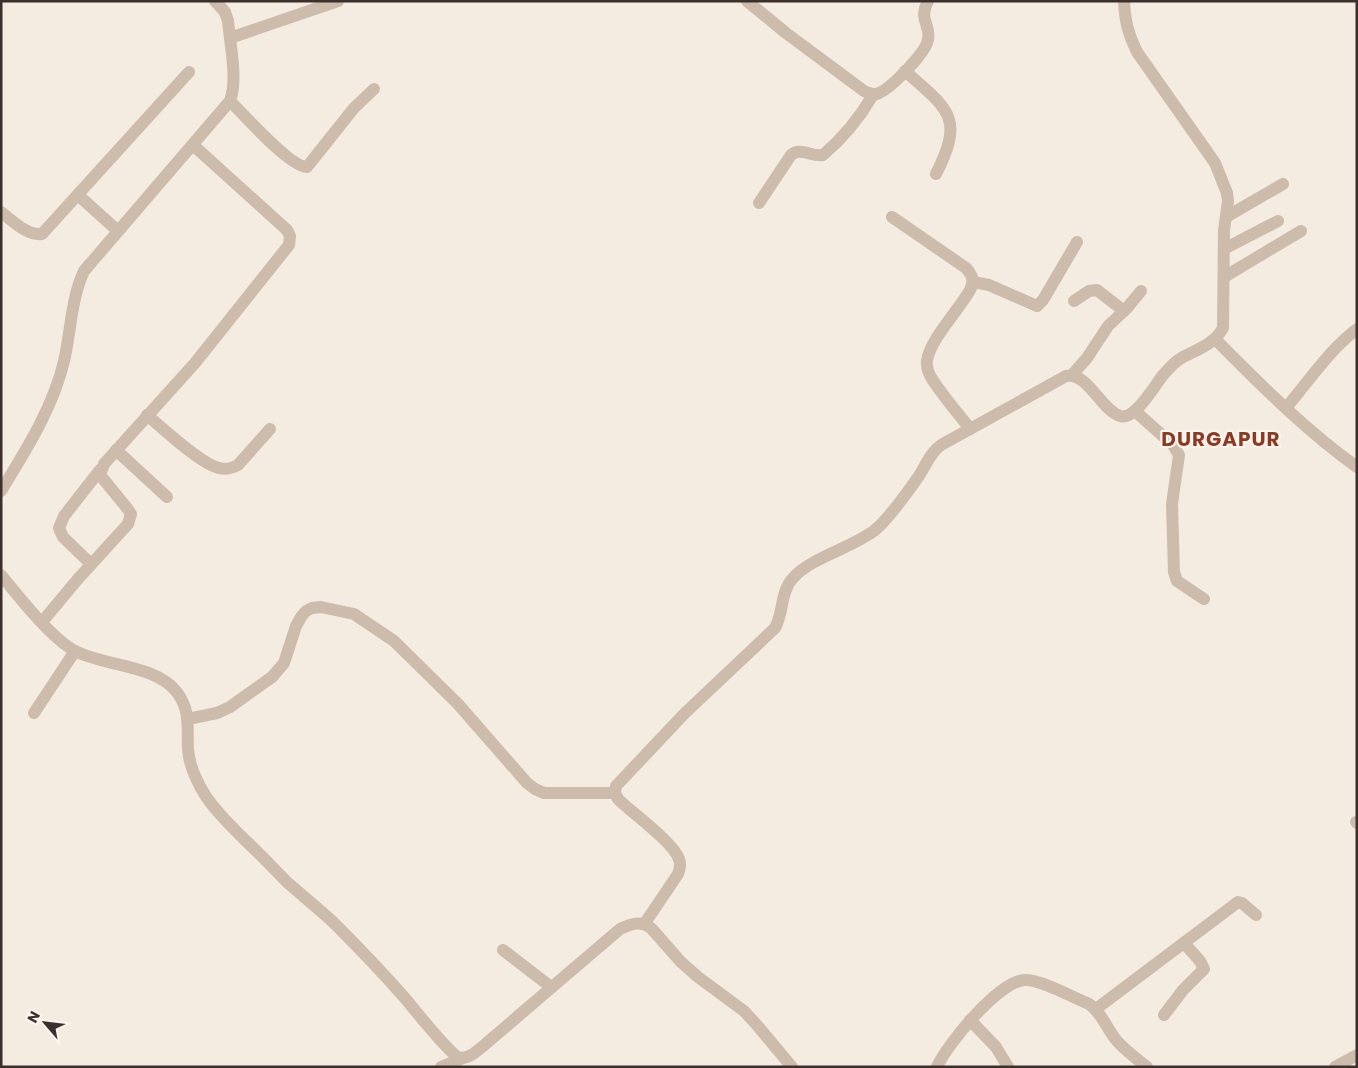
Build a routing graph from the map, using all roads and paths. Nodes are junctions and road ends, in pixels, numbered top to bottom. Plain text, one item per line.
1 (215, 1) edge
2 (338, 1) edge
3 (747, 1) edge
4 (928, 1) edge
5 (1124, 1) edge
6 (230, 38) junction
7 (905, 71) junction
8 (189, 72) dead end
9 (374, 89) dead end
10 (873, 95) junction
11 (230, 101) junction
12 (193, 145) junction
13 (936, 174) dead end
14 (1283, 184) dead end
15 (78, 195) junction
16 (759, 203) dead end
17 (1, 212) edge
18 (892, 216) dead end
19 (1226, 217) junction
20 (1278, 222) dead end
21 (1301, 230) dead end
22 (118, 231) junction
23 (1077, 242) dead end
24 (1224, 249) junction
25 (1224, 277) junction
26 (973, 282) junction
27 (1141, 291) dead end
28 (1074, 301) dead end
29 (1124, 311) junction
30 (1357, 329) edge
31 (1215, 338) junction
32 (1072, 375) junction
33 (1286, 408) junction
34 (1135, 411) junction
35 (147, 415) junction
36 (270, 429) dead end
37 (970, 429) junction
38 (116, 450) junction
39 (1357, 467) edge
40 (100, 470) junction
41 (1, 491) edge
42 (167, 496) dead end
43 (91, 564) junction
44 (1, 575) edge
45 (1204, 598) dead end
46 (42, 622) junction
47 (75, 651) junction
48 (34, 713) dead end
49 (188, 719) junction
50 (615, 793) junction
51 (1256, 915) dead end
52 (645, 923) junction
53 (1184, 944) junction
54 (503, 950) dead end
55 (552, 986) junction
56 (1096, 1009) junction
57 (1164, 1015) dead end
58 (970, 1020) junction
59 (1357, 1055) edge
60 (463, 1058) junction
61 (445, 1066) edge
62 (792, 1067) edge
63 (937, 1067) edge
64 (1008, 1067) edge
65 (1147, 1067) edge
66 (1335, 1067) edge

1 - 6 street
2 - 6 street
3 - 10 street
4 - 7 street
5 - 19 street
6 - 11 street
7 - 10 street
7 - 13 street
8 - 15 street
9 - 11 street
10 - 16 street
11 - 12 street
12 - 22 street
12 - 35 street
14 - 19 street
15 - 17 street
15 - 22 street
18 - 26 street
19 - 24 street
20 - 24 street
21 - 25 street
22 - 41 street
23 - 26 street
24 - 25 street
25 - 31 street
26 - 37 street
27 - 29 street
28 - 29 street
29 - 32 street
30 - 33 street
31 - 33 street
31 - 34 street
32 - 34 street
32 - 37 street
33 - 39 street
34 - 45 street
35 - 36 street
35 - 38 street
37 - 50 street
38 - 40 street
38 - 42 street
40 - 43 street
40 - 43 street
43 - 46 street
44 - 46 street
46 - 47 street
47 - 48 street
47 - 49 street
49 - 50 street
49 - 60 street
50 - 52 street
51 - 53 street
52 - 55 street
52 - 62 street
53 - 56 street
53 - 57 street
54 - 55 street
55 - 60 street
56 - 58 street
56 - 65 street
58 - 63 street
58 - 64 street
59 - 66 street
60 - 61 street

